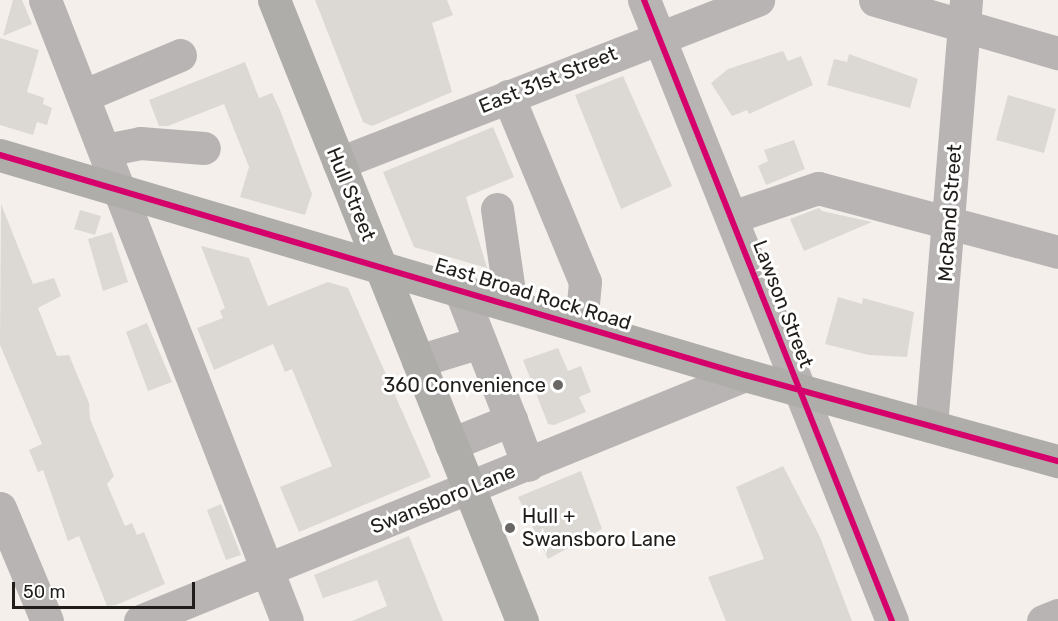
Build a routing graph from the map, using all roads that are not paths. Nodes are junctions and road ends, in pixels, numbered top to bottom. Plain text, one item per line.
1 (45, 0) edge
2 (274, 0) edge
3 (644, 0) edge
4 (758, 0) edge
5 (875, 0) edge
6 (964, 14) edge
7 (659, 36) junction
8 (1058, 53) edge
9 (180, 55) dead end
10 (85, 95) junction
11 (508, 96) junction
12 (204, 148) dead end
13 (105, 150) junction
14 (0, 155) edge
15 (339, 163) junction
16 (120, 189) junction
17 (497, 208) dead end
18 (732, 217) junction
19 (950, 222) junction
20 (1058, 252) edge
21 (380, 265) junction
22 (460, 290) junction
23 (511, 305) junction
24 (581, 325) junction
25 (480, 342) junction
26 (418, 361) junction
27 (745, 375) junction
28 (799, 390) junction
29 (511, 420) junction
30 (931, 426) junction
31 (451, 444) junction
32 (1058, 460) edge
33 (528, 465) junction
34 (469, 490) junction
35 (0, 508) edge
36 (267, 570) junction
37 (1058, 615) edge
38 (47, 621) edge
39 (140, 621) edge
40 (287, 621) edge
41 (522, 621) edge
42 (892, 621) edge
43 (1043, 621) edge

1 - 10 street
2 - 15 main road, Hull Street
3 - 7 street, Lawson Street
4 - 7 street, East 31st Street
5 - 6 street
6 - 8 street
6 - 19 street, McRand Street
7 - 11 street, East 31st Street
7 - 18 street, Lawson Street
9 - 10 street
10 - 13 street
11 - 15 street, East 31st Street
11 - 24 street
12 - 13 street
13 - 16 street
14 - 16 main road, East Broad Rock Road
15 - 21 main road, Hull Street
16 - 21 main road, East Broad Rock Road
16 - 36 street
17 - 23 street
18 - 19 street
18 - 28 street, Lawson Street
19 - 20 street
19 - 30 street, McRand Street
21 - 22 main road, East Broad Rock Road
21 - 26 main road, Hull Street
22 - 23 main road, East Broad Rock Road
22 - 25 street
23 - 24 main road, East Broad Rock Road
24 - 27 main road, East Broad Rock Road
25 - 26 street
25 - 29 street
26 - 31 main road, Hull Street
27 - 28 main road, East Broad Rock Road
27 - 33 street, Swansboro Lane
28 - 30 main road, East Broad Rock Road
28 - 42 street, Lawson Street
29 - 31 street
29 - 33 street
30 - 32 main road, East Broad Rock Road
31 - 34 main road, Hull Street
33 - 34 street, Swansboro Lane
34 - 36 street, Swansboro Lane
34 - 41 main road, Hull Street
35 - 38 street
36 - 39 street, Swansboro Lane
36 - 40 street
37 - 43 street

